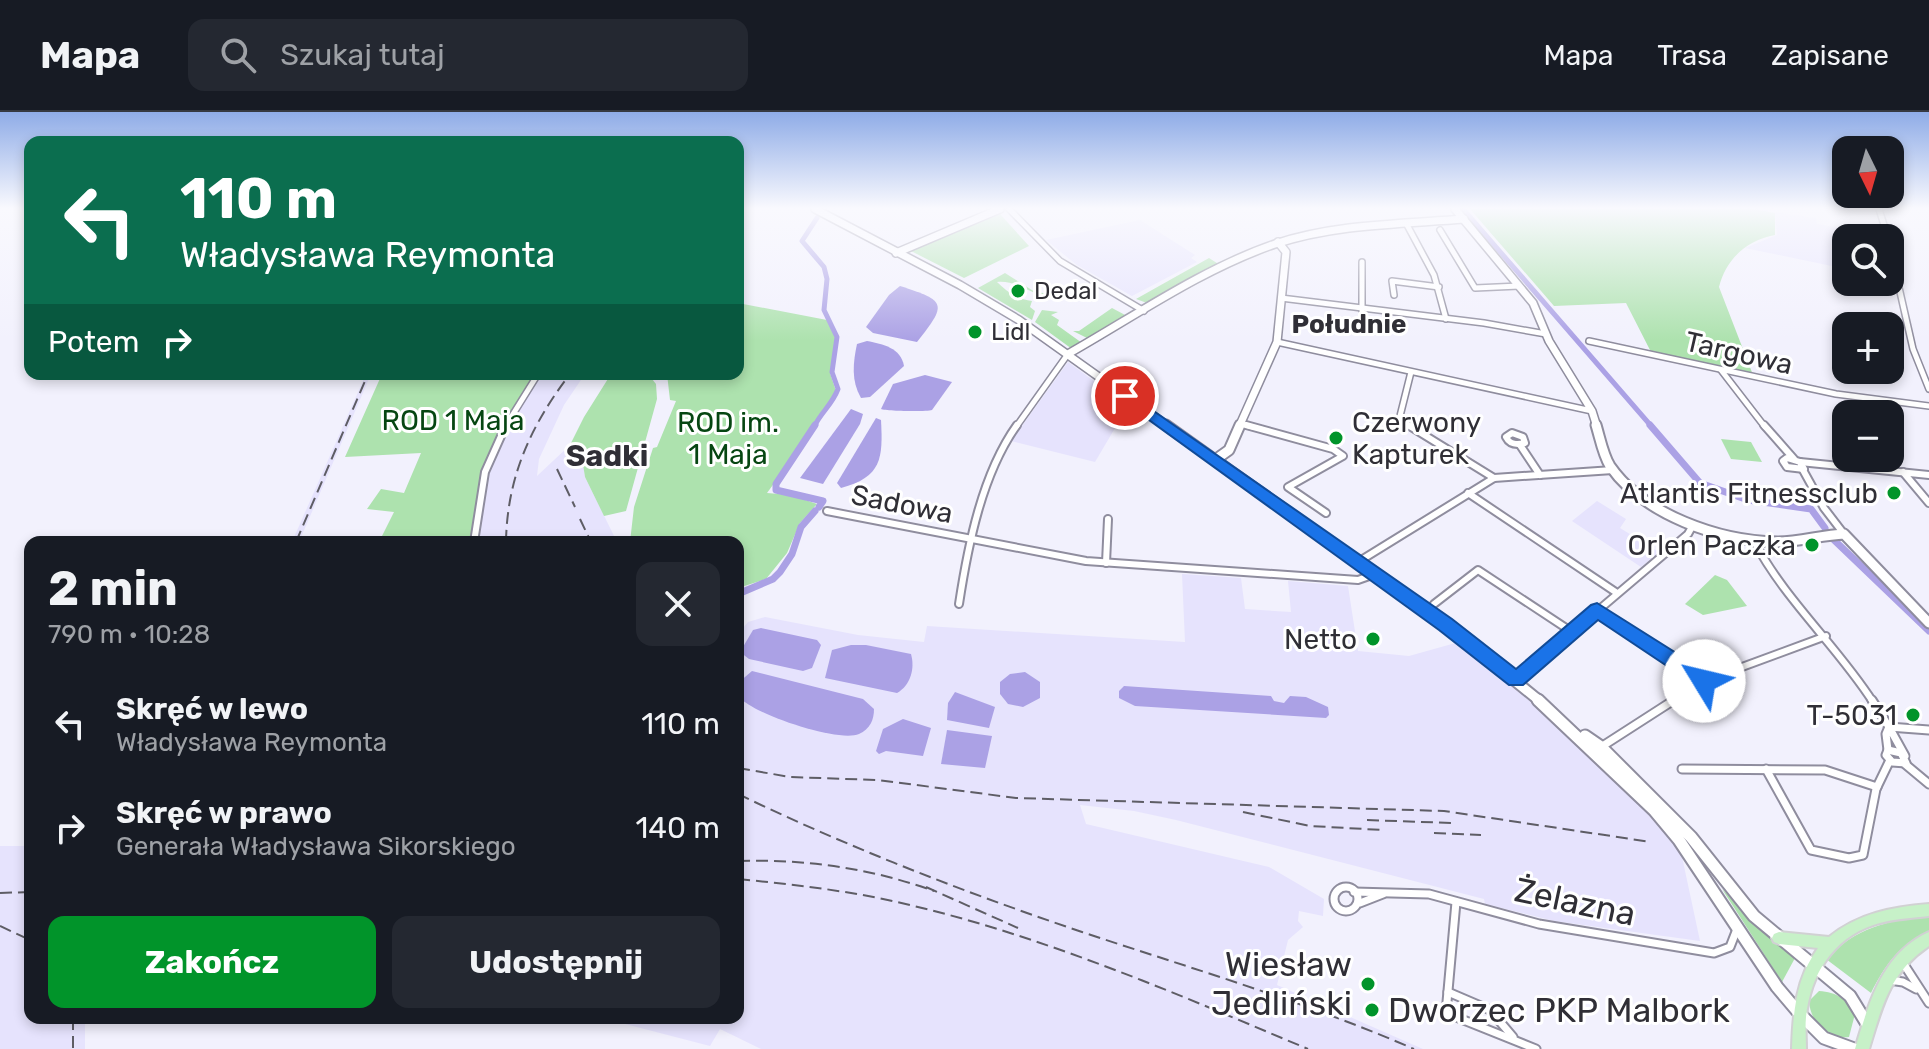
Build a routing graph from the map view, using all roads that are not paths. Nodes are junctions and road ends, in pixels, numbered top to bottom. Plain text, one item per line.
1 (896, 253) edge
2 (1052, 253) edge
3 (1250, 253) edge
4 (1282, 253) edge
5 (1421, 253) edge
6 (1454, 253) edge
7 (1492, 253) edge
8 (1362, 262) dead end
9 (1519, 286) junction
10 (1439, 287) junction
11 (1394, 295) dead end
12 (1901, 296) edge
13 (1281, 298) junction
14 (1362, 310) junction
15 (1144, 311) junction
16 (1446, 319) junction
17 (1546, 334) junction
18 (1589, 341) dead end
19 (1277, 342) junction
20 (1068, 354) junction
21 (1721, 370) junction
22 (1411, 372) junction
23 (534, 380) edge
24 (1929, 389) edge
25 (1929, 406) edge
26 (1592, 411) junction
27 (1241, 424) junction
28 (1775, 440) junction
29 (1520, 445) dead end
30 (1785, 459) junction
31 (1215, 460) junction
32 (1800, 464) junction
33 (1832, 467) edge
34 (1613, 470) junction
35 (1793, 470) junction
36 (1903, 472) joint
37 (1540, 475) junction
38 (1929, 475) edge
39 (1494, 478) junction
40 (1810, 485) junction
41 (1468, 493) junction
42 (1929, 503) edge
43 (827, 511) dead end
44 (1326, 513) dead end
45 (1108, 519) dead end
46 (1693, 525) junction
47 (1844, 534) junction
48 (474, 536) edge
49 (969, 539) junction
50 (1754, 541) junction
51 (1358, 562) junction
52 (1106, 563) junction
53 (1375, 574) junction
54 (1617, 593) junction
55 (959, 604) dead end
56 (1434, 604) dead end
57 (1597, 610) junction
58 (1929, 623) edge
59 (1572, 632) junction
60 (1826, 636) junction
61 (1516, 680) junction
62 (1704, 681) junction
63 (1889, 727) junction
64 (1929, 730) edge
65 (1598, 749) junction
66 (1888, 750) junction
67 (1890, 760) junction
68 (1905, 760) junction
69 (1682, 769) dead end
70 (1766, 769) junction
71 (1929, 784) edge
72 (1877, 787) junction
73 (1354, 892) junction
74 (1386, 893) junction
75 (1456, 902) junction
76 (1359, 904) junction
77 (1929, 910) edge
78 (1738, 926) junction
79 (1779, 938) junction
80 (1929, 938) edge
81 (1831, 943) junction
82 (1900, 959) junction
83 (1813, 966) junction
84 (1886, 980) junction
85 (1919, 990) junction
86 (1448, 992) junction
87 (1929, 1003) edge
88 (1799, 1013) junction
89 (1869, 1027) junction
90 (1515, 1040) junction
91 (1536, 1049) edge
92 (1799, 1049) edge
93 (1854, 1049) edge
94 (1862, 1049) edge

1 - 20 street
2 - 15 street
3 - 15 street
4 - 13 street
5 - 10 street
6 - 9 street
7 - 9 street
8 - 14 street
9 - 17 street
10 - 11 street
10 - 16 street
12 - 24 street
13 - 14 street
13 - 19 street
14 - 16 street
15 - 20 street
16 - 17 street
17 - 26 street
18 - 21 street, Targowa
19 - 22 street
19 - 27 street
20 - 31 street
20 - 49 street
21 - 25 street, Targowa
21 - 28 street
22 - 26 street
22 - 39 street
23 - 48 street
26 - 34 street
27 - 31 street
27 - 44 street
28 - 30 street
28 - 32 street
29 - 37 street
30 - 32 street
30 - 35 street
31 - 51 street
32 - 33 street
32 - 35 street
32 - 40 street
34 - 37 street
34 - 46 street
35 - 40 street
36 - 38 street
36 - 42 street
37 - 39 street
39 - 41 street
40 - 47 street
41 - 51 street
41 - 54 street
43 - 49 street, Sadowa
45 - 52 street
46 - 50 street
46 - 54 street
47 - 50 street
47 - 58 street
49 - 52 street, Sadowa
49 - 55 street
50 - 60 street
51 - 53 street
52 - 53 street, Sadowa
53 - 61 street
54 - 57 street
56 - 59 street
57 - 59 street
57 - 62 street
59 - 61 street
60 - 62 street
60 - 63 street
61 - 65 street
62 - 65 street
63 - 64 street
63 - 66 street
63 - 68 street
65 - 78 street
65 - 79 street
66 - 67 street
66 - 68 street
67 - 68 street
67 - 72 street
68 - 71 street
69 - 70 street
70 - 72 street
70 - 72 street
73 - 74 street, Żelazna
73 - 76 street
73 - 76 street
74 - 75 street, Żelazna
74 - 76 street, Żelazna
75 - 78 street, Żelazna
75 - 86 street
77 - 81 main road
78 - 88 street
79 - 81 main road
79 - 83 street
80 - 82 main road
81 - 83 main road
82 - 84 main road
82 - 85 street
83 - 88 main road
83 - 89 street
84 - 85 street
84 - 89 main road
85 - 87 street
86 - 90 street
86 - 90 street
88 - 92 main road
88 - 93 street
89 - 94 main road
90 - 91 street

